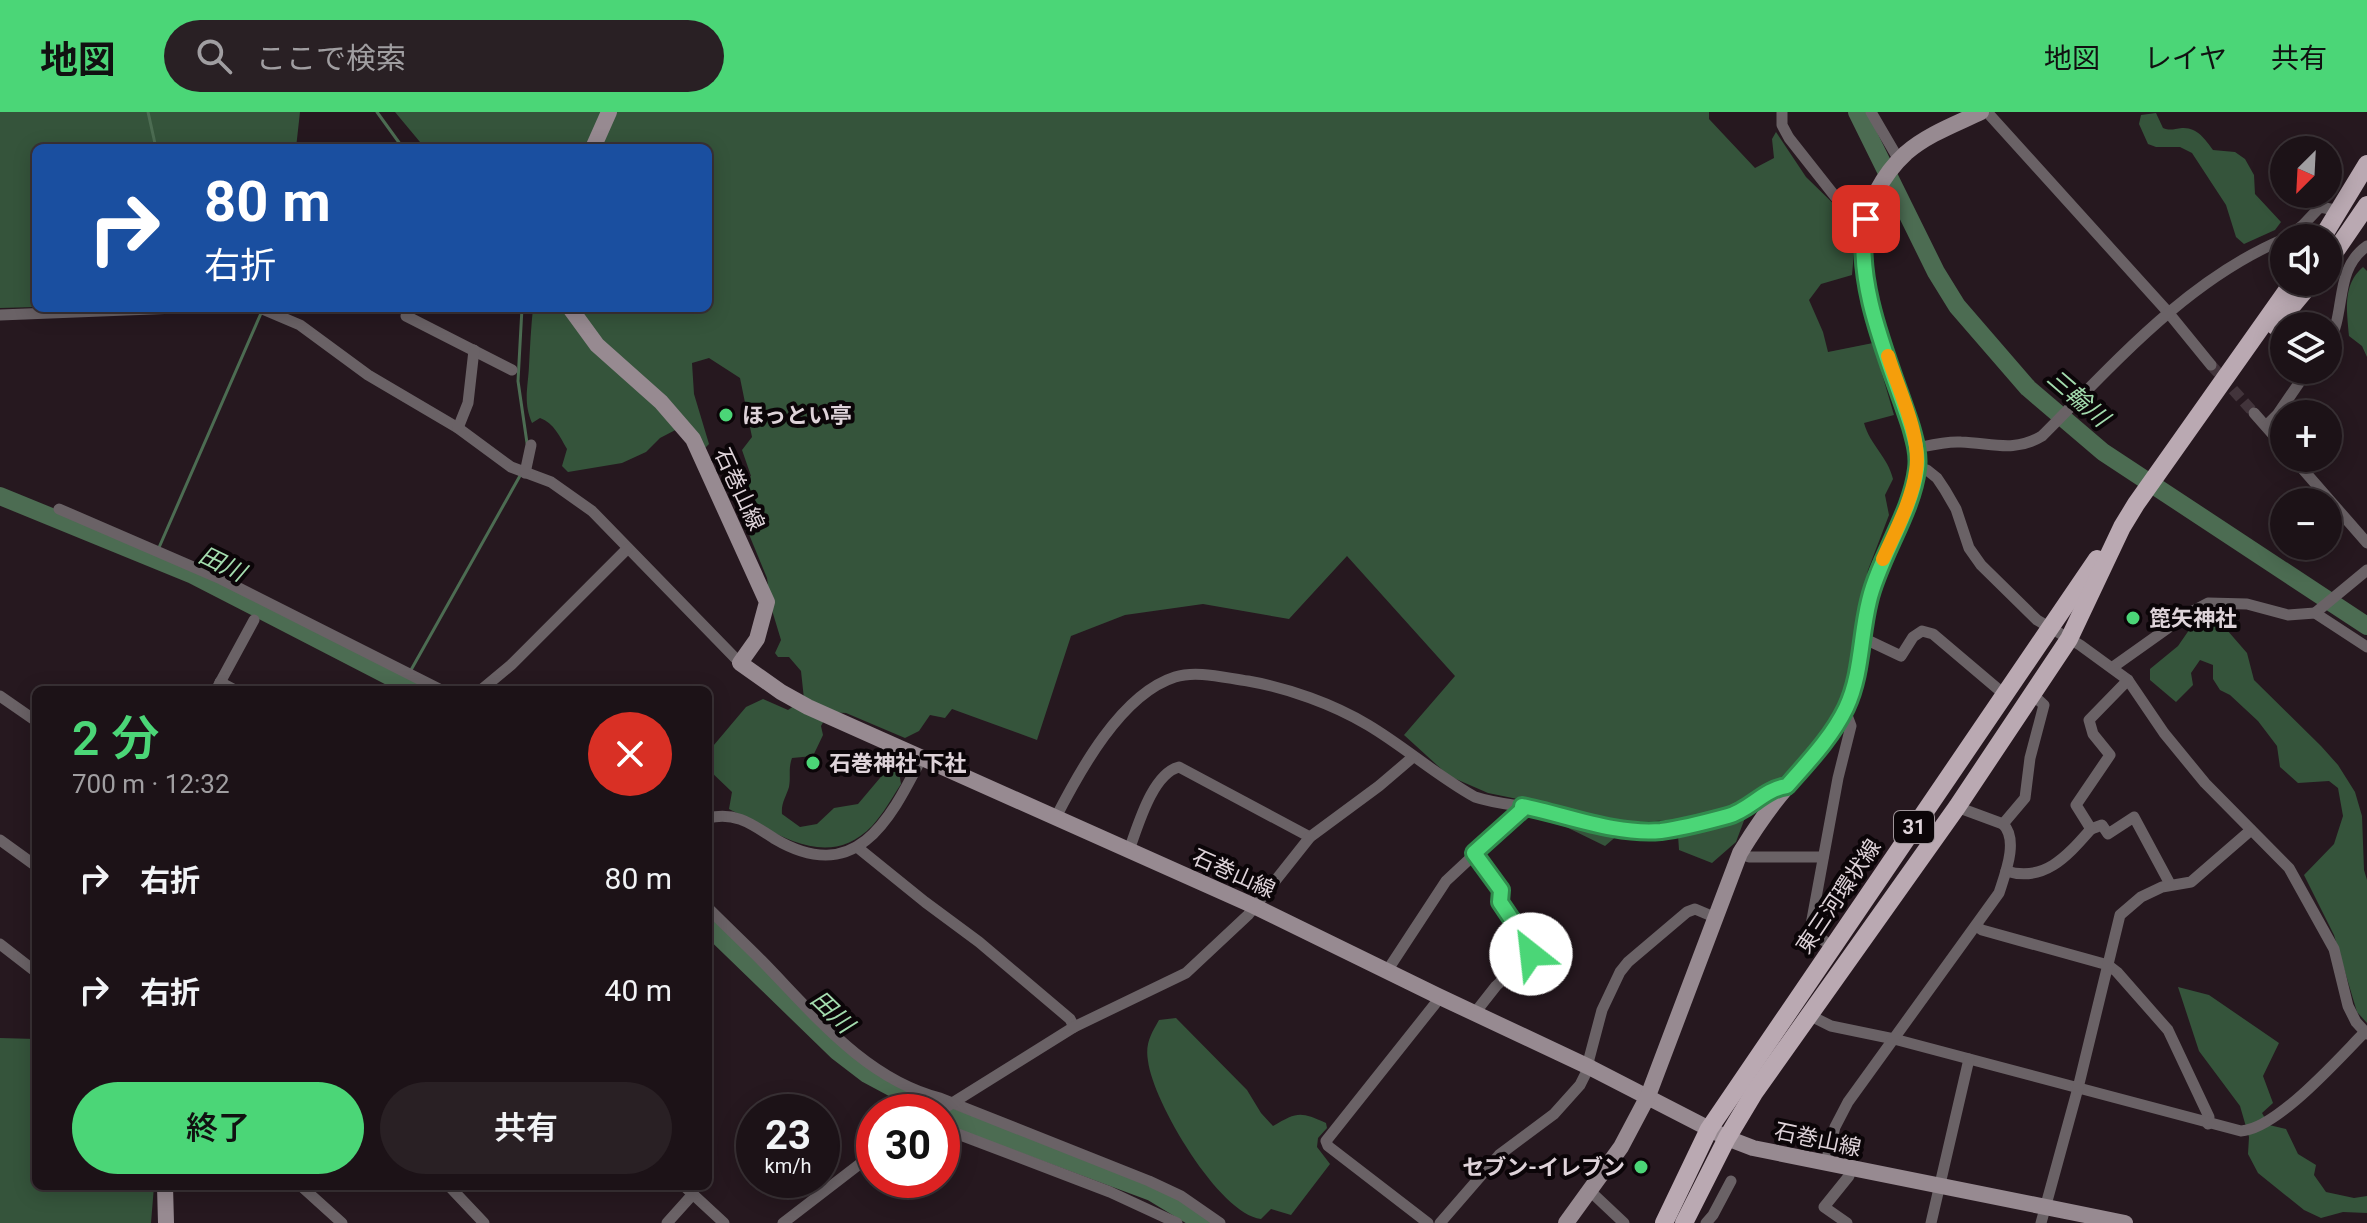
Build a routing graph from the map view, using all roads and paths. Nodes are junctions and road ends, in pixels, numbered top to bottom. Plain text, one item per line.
1 (609, 112) edge
2 (1782, 112) edge
3 (1871, 112) edge
4 (1984, 112) edge
5 (595, 144) edge
6 (1898, 162) junction
7 (2367, 164) edge
8 (2366, 207) edge
9 (2340, 211) junction
10 (1866, 219) junction
11 (2302, 224) edge
12 (2331, 224) edge
13 (2342, 242) edge
14 (2270, 245) edge
15 (2367, 246) edge
16 (2283, 296) edge
17 (2300, 296) edge
18 (2167, 311) junction
19 (76, 312) edge
20 (271, 312) edge
21 (573, 312) edge
22 (2340, 312) edge
23 (0, 315) edge
24 (406, 316) dead end
25 (474, 350) junction
26 (2211, 365) tunnel mouth
27 (512, 370) dead end
28 (2231, 373) junction
29 (2298, 384) edge
30 (2254, 413) tunnel mouth
31 (2266, 426) junction
32 (458, 428) junction
33 (2270, 431) edge
34 (531, 445) dead end
35 (1917, 448) junction
36 (1917, 469) junction
37 (2305, 472) edge
38 (525, 473) junction
39 (59, 509) dead end
40 (2122, 527) junction
41 (2367, 543) edge
42 (627, 549) junction
43 (2367, 570) edge
44 (2317, 611) junction
45 (254, 620) dead end
46 (2051, 628) junction
47 (1863, 638) junction
48 (2069, 639) junction
49 (2367, 647) edge
50 (740, 663) junction
51 (2113, 667) junction
52 (2128, 680) junction
53 (218, 686) edge
54 (433, 686) edge
55 (486, 686) edge
56 (2032, 694) junction
57 (2005, 695) junction
58 (0, 696) edge
59 (1845, 710) junction
60 (32, 718) edge
61 (1413, 757) junction
62 (921, 759) junction
63 (1787, 786) junction
64 (1522, 806) junction
65 (1957, 807) junction
66 (712, 817) edge
67 (1055, 819) junction
68 (2003, 824) junction
69 (2091, 829) junction
70 (2251, 830) junction
71 (1310, 837) junction
72 (0, 840) edge
73 (857, 847) junction
74 (1129, 850) junction
75 (1474, 853) junction
76 (1740, 853) junction
77 (1823, 857) junction
78 (32, 863) edge
79 (2006, 871) junction
80 (2170, 884) junction
81 (1254, 906) junction
82 (712, 912) edge
83 (1714, 917) junction
84 (1976, 926) junction
85 (0, 944) edge
86 (1832, 947) junction
87 (2108, 965) junction
88 (32, 969) edge
89 (1387, 971) junction
90 (1438, 996) junction
91 (1474, 1014) junction
92 (1809, 1015) junction
93 (1074, 1027) junction
94 (2366, 1033) edge
95 (1894, 1039) junction
96 (1969, 1059) junction
97 (1589, 1067) junction
98 (2078, 1088) junction
99 (922, 1094) edge
100 (1648, 1096) junction
101 (960, 1098) edge
102 (960, 1112) edge
103 (2208, 1124) junction
104 (1709, 1129) junction
105 (960, 1135) edge
106 (1727, 1138) junction
107 (1826, 1162) junction
108 (856, 1167) edge
109 (1851, 1168) junction
110 (1731, 1181) dead end
111 (1939, 1185) junction
112 (165, 1190) edge
113 (305, 1190) edge
114 (453, 1190) edge
115 (688, 1190) edge
116 (1590, 1191) junction
117 (2044, 1215) edge
118 (1686, 1222) edge
119 (2114, 1222) edge
120 (166, 1223) edge
121 (342, 1223) edge
122 (484, 1223) edge
123 (667, 1223) edge
124 (724, 1223) edge
125 (783, 1223) edge
126 (1177, 1223) edge
127 (1220, 1223) edge
128 (1428, 1223) edge
129 (1440, 1223) edge
130 (1566, 1223) edge
131 (1624, 1223) edge
132 (1664, 1223) edge
133 (1706, 1223) edge
134 (1847, 1223) edge
135 (1931, 1223) edge

1 - 5 main road
2 - 10 street
3 - 6 street
4 - 6 main road
4 - 18 street
6 - 10 main road
7 - 9 main road
8 - 13 main road
9 - 11 street
9 - 12 main road
10 - 35 main road
14 - 18 street
15 - 22 street
16 - 28 main road, 東三河環状線 / 31
17 - 28 main road, 東三河環状線 / 31
18 - 26 street
18 - 35 street
19 - 23 street
20 - 32 street
21 - 50 main road, 石巻山線
24 - 25 street
25 - 27 street
25 - 32 street
28 - 40 main road, 東三河環状線 / 31
29 - 31 street
30 - 31 street
31 - 33 street
32 - 38 street
34 - 38 street
35 - 36 main road
36 - 46 street
36 - 47 main road
37 - 41 street
38 - 42 street
39 - 54 street
40 - 46 main road, 東三河環状線 / 31
40 - 48 main road, 東三河環状線 / 31
42 - 50 street
42 - 55 street
43 - 44 street
44 - 49 street
44 - 51 street
45 - 53 street
46 - 48 street
46 - 57 main road, 東三河環状線 / 31
47 - 57 street
47 - 59 main road
48 - 51 street
48 - 56 main road, 東三河環状線 / 31
50 - 62 main road, 石巻山線
51 - 52 street
52 - 69 street
52 - 70 street
56 - 65 main road, 東三河環状線 / 31
56 - 68 street
57 - 86 main road, 東三河環状線 / 31
58 - 60 street
59 - 63 main road
59 - 77 street
61 - 64 street
61 - 67 street
61 - 71 street
62 - 67 main road, 石巻山線
62 - 73 street
63 - 64 street
63 - 76 main road
64 - 75 street
65 - 68 street
65 - 92 main road, 東三河環状線 / 31
66 - 73 street
67 - 74 main road, 石巻山線
68 - 79 street
69 - 79 street
69 - 80 street
70 - 80 street
70 - 94 street
71 - 74 street
71 - 81 street
72 - 78 street
73 - 93 street
74 - 81 main road, 石巻山線
75 - 89 street
75 - 91 street
76 - 77 street
76 - 83 main road
77 - 86 street
79 - 84 street
80 - 87 street
81 - 89 main road, 石巻山線
81 - 93 street
82 - 99 street
83 - 97 street
83 - 100 main road
84 - 87 street
84 - 95 street
85 - 88 street
86 - 104 main road, 東三河環状線 / 31
87 - 98 street
87 - 103 street
89 - 90 main road, 石巻山線
90 - 91 main road, 石巻山線
90 - 128 street
91 - 97 main road, 石巻山線
92 - 95 street
92 - 106 main road, 東三河環状線 / 31
93 - 101 street
94 - 103 street
95 - 96 street
95 - 107 street
96 - 98 street
96 - 111 street
97 - 100 main road, 石巻山線
97 - 129 street
98 - 103 street
98 - 117 street
100 - 104 main road, 石巻山線
100 - 116 main road
102 - 127 street
104 - 106 main road, 石巻山線
104 - 132 main road, 東三河環状線 / 31
105 - 126 street
106 - 107 main road, 石巻山線
106 - 118 main road, 東三河環状線 / 31
107 - 109 main road, 石巻山線
108 - 125 street
109 - 111 main road, 石巻山線
109 - 134 street
110 - 133 street
111 - 117 main road, 石巻山線
111 - 135 street
112 - 120 main road
113 - 121 street
114 - 122 street
115 - 123 street
115 - 124 street
116 - 130 main road
116 - 131 street
117 - 119 main road, 石巻山線

